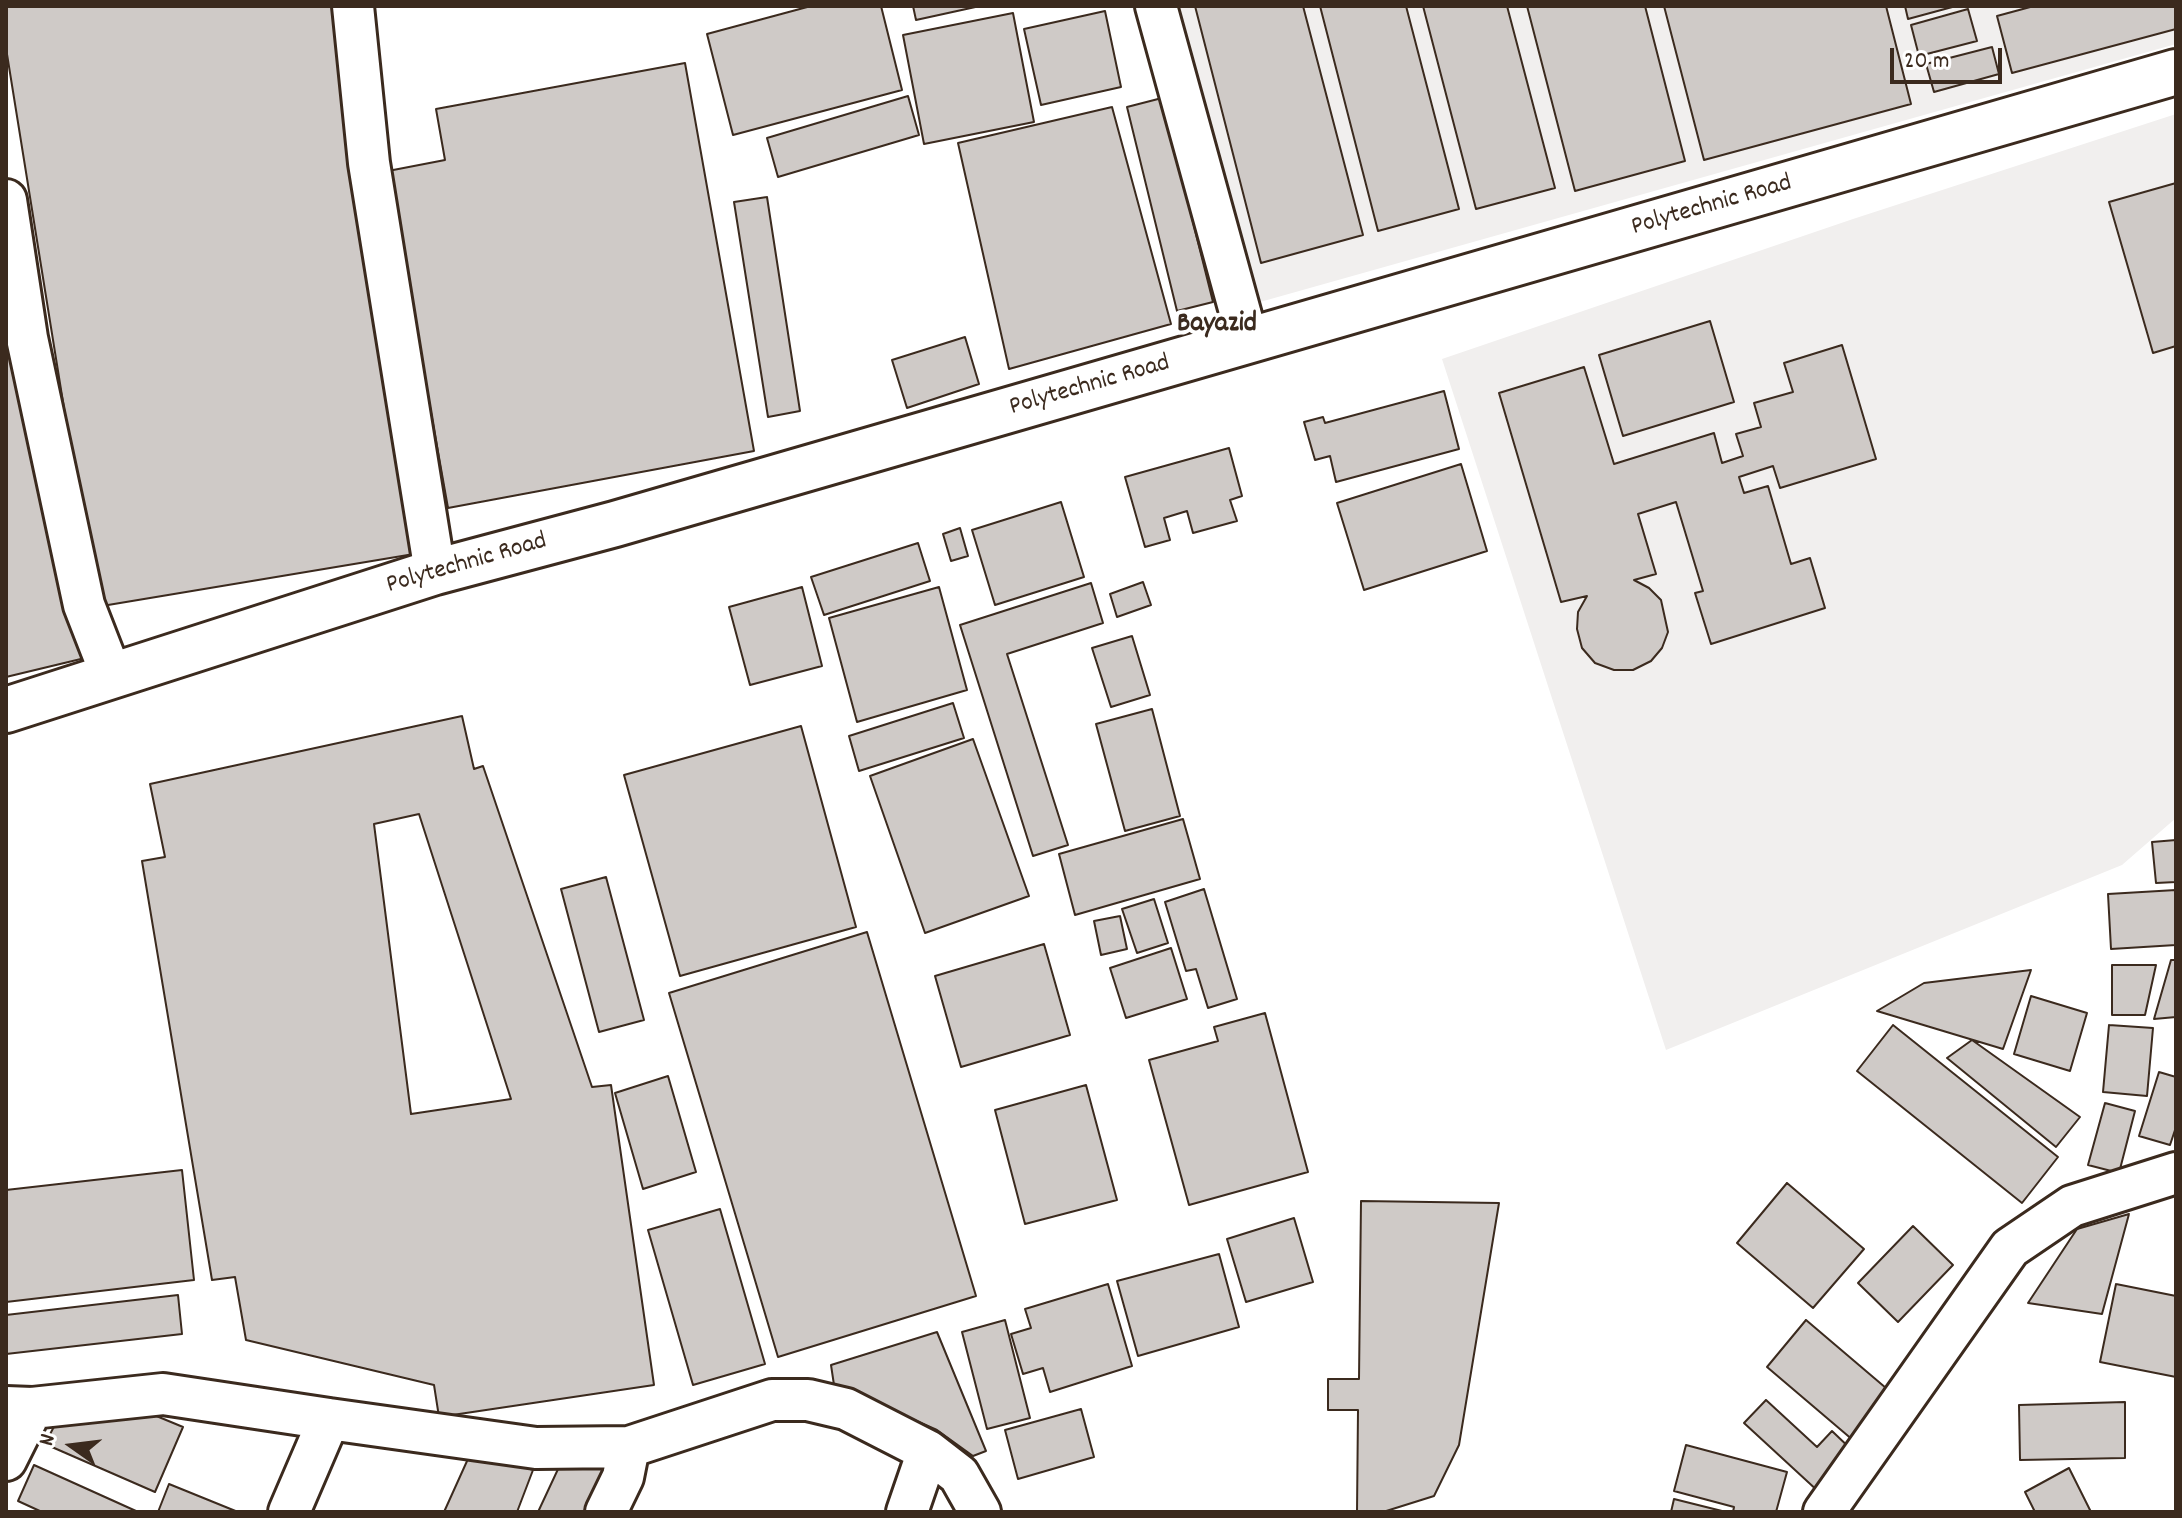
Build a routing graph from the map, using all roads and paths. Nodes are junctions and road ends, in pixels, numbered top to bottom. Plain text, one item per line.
1 (353, 6) edge
2 (1156, 6) edge
3 (2176, 72) edge
4 (6, 200) edge
5 (1248, 341) junction
6 (435, 572) junction
7 (112, 677) junction
8 (6, 710) edge
9 (2176, 1173) edge
10 (19, 1408) edge
11 (329, 1419) junction
12 (629, 1447) junction
13 (928, 1451) junction
14 (6, 1460) edge
15 (289, 1512) edge
16 (606, 1512) edge
17 (907, 1512) edge
18 (980, 1512) edge
19 (1824, 1512) edge

1 - 6 street
2 - 5 street
3 - 5 main road, Polytechnic Road
4 - 7 street
5 - 6 main road, Polytechnic Road
6 - 7 main road, Polytechnic Road
7 - 8 main road, Polytechnic Road
9 - 19 street
10 - 11 street
10 - 14 street
11 - 12 street
11 - 15 street
12 - 13 street
12 - 16 street
13 - 17 street
13 - 18 street

